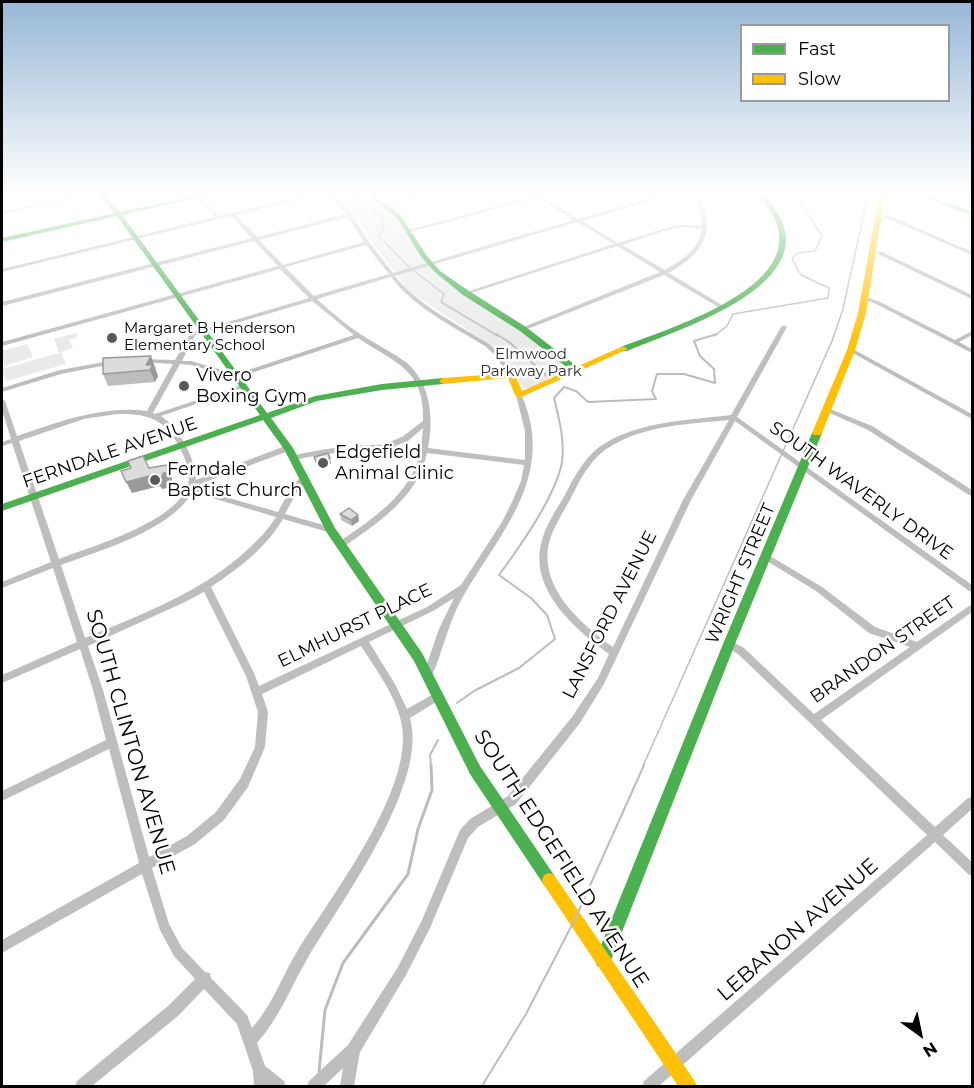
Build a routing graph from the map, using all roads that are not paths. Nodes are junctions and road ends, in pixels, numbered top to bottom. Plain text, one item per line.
1 (107, 245) edge
2 (140, 245) edge
3 (234, 245) edge
4 (261, 245) edge
5 (361, 245) edge
6 (368, 245) edge
7 (417, 245) edge
8 (494, 245) edge
9 (616, 245) edge
10 (619, 245) edge
11 (699, 245) edge
12 (783, 245) edge
13 (873, 245) edge
14 (951, 245) edge
15 (880, 253) dead end
16 (972, 254) edge
17 (429, 264) junction
18 (155, 265) junction
19 (282, 267) junction
20 (2, 270) edge
21 (666, 272) junction
22 (391, 275) junction
23 (466, 293) junction
24 (178, 296) junction
25 (972, 297) edge
26 (313, 298) junction
27 (864, 298) junction
28 (2, 304) edge
29 (722, 306) junction
30 (784, 327) dead end
31 (523, 329) junction
32 (203, 331) junction
33 (972, 333) edge
34 (358, 336) junction
35 (955, 342) junction
36 (334, 343) junction
37 (2, 344) edge
38 (374, 345) junction
39 (850, 350) junction
40 (972, 351) edge
41 (179, 361) junction
42 (576, 370) junction
43 (510, 375) junction
44 (236, 376) junction
45 (420, 384) junction
46 (244, 386) junction
47 (2, 390) edge
48 (519, 395) junction
49 (2, 401) edge
50 (825, 409) junction
51 (152, 415) junction
52 (265, 415) junction
53 (733, 417) junction
54 (972, 417) edge
55 (710, 420) junction
56 (427, 422) junction
57 (726, 430) junction
58 (14, 440) junction
59 (2, 444) edge
60 (180, 445) junction
61 (388, 446) junction
62 (288, 448) junction
63 (426, 450) junction
64 (294, 458) junction
65 (528, 463) junction
66 (802, 468) junction
67 (304, 478) junction
68 (190, 487) junction
69 (972, 493) edge
70 (33, 497) junction
71 (2, 508) edge
72 (279, 517) junction
73 (331, 530) junction
74 (340, 544) junction
75 (765, 556) junction
76 (56, 564) junction
77 (2, 585) edge
78 (465, 586) junction
79 (206, 587) junction
80 (972, 589) edge
81 (972, 608) edge
82 (396, 626) junction
83 (364, 642) junction
84 (83, 644) junction
85 (729, 644) junction
86 (918, 646) junction
87 (614, 653) junction
88 (428, 675) junction
89 (2, 679) edge
90 (258, 691) junction
91 (438, 696) junction
92 (405, 716) junction
93 (813, 720) junction
94 (112, 742) junction
95 (2, 796) edge
96 (972, 802) edge
97 (500, 809) junction
98 (935, 835) junction
99 (146, 867) junction
100 (972, 870) edge
101 (2, 947) edge
102 (603, 960) junction
103 (205, 978) junction
104 (251, 1039) junction
105 (353, 1050) junction
106 (673, 1064) junction
107 (260, 1071) junction
108 (82, 1086) edge
109 (261, 1086) edge
110 (279, 1086) edge
111 (314, 1086) edge
112 (347, 1086) edge
113 (649, 1086) edge
114 (688, 1086) edge

1 - 20 street
2 - 18 street, SOUTH EDGEFIELD AVENUE
3 - 18 street
4 - 19 street
5 - 19 street
6 - 22 street
7 - 17 street
8 - 17 street
9 - 23 street
10 - 21 street
11 - 21 street
12 - 29 street
13 - 27 street, WRIGHT STREET
14 - 16 street
15 - 25 street
17 - 22 street
17 - 23 street
18 - 24 street, SOUTH EDGEFIELD AVENUE
18 - 28 street
19 - 24 street
19 - 26 street
21 - 29 street
21 - 31 street
22 - 26 street
22 - 43 street
23 - 31 street
24 - 32 street, SOUTH EDGEFIELD AVENUE
24 - 37 street
26 - 32 street
26 - 34 street
27 - 35 street
27 - 39 street, WRIGHT STREET
29 - 42 street
30 - 53 street, LANSFORD AVENUE
31 - 42 street
32 - 41 street
32 - 44 street, SOUTH EDGEFIELD AVENUE
33 - 35 street
34 - 36 street
34 - 38 street
35 - 40 street
36 - 38 street
36 - 44 street
38 - 45 street
39 - 50 street, WRIGHT STREET
39 - 54 street
41 - 44 street
41 - 47 street
41 - 51 street
42 - 48 street
43 - 45 street, FERNDALE AVENUE
43 - 48 street
44 - 46 street, SOUTH EDGEFIELD AVENUE
45 - 52 street, FERNDALE AVENUE
45 - 56 street
46 - 51 street
46 - 52 street, SOUTH EDGEFIELD AVENUE
48 - 65 street
49 - 58 street, SOUTH CLINTON AVENUE
50 - 66 street, WRIGHT STREET
50 - 69 street
51 - 58 street
51 - 60 street
52 - 60 street, FERNDALE AVENUE
52 - 62 street, SOUTH EDGEFIELD AVENUE
53 - 55 street
53 - 57 street, LANSFORD AVENUE
53 - 66 street, SOUTH WAVERLY DRIVE
55 - 57 street
55 - 87 street
56 - 61 street
56 - 63 street
57 - 87 street, LANSFORD AVENUE
58 - 59 street
58 - 70 street, SOUTH CLINTON AVENUE
60 - 68 street
60 - 70 street, FERNDALE AVENUE
61 - 63 street
61 - 64 street
62 - 64 street, SOUTH EDGEFIELD AVENUE
62 - 68 street
63 - 65 street
63 - 74 street
64 - 67 street, SOUTH EDGEFIELD AVENUE
65 - 78 street
66 - 75 street, WRIGHT STREET
66 - 80 street, SOUTH WAVERLY DRIVE
67 - 72 street
67 - 73 street, SOUTH EDGEFIELD AVENUE
68 - 72 street
68 - 76 street
70 - 71 street, FERNDALE AVENUE
70 - 76 street, SOUTH CLINTON AVENUE
72 - 73 street
72 - 79 street
73 - 74 street, SOUTH EDGEFIELD AVENUE
74 - 82 street, SOUTH EDGEFIELD AVENUE
75 - 85 street, WRIGHT STREET
75 - 86 street
76 - 77 street
76 - 84 street, SOUTH CLINTON AVENUE
78 - 82 street, ELMHURST PLACE
78 - 88 street
79 - 84 street
79 - 90 street
81 - 86 street, BRANDON STREET
82 - 83 street, ELMHURST PLACE
82 - 88 street, SOUTH EDGEFIELD AVENUE
83 - 90 street, ELMHURST PLACE
83 - 92 street
84 - 89 street
84 - 94 street, SOUTH CLINTON AVENUE
85 - 93 street
85 - 102 street, WRIGHT STREET
86 - 93 street, BRANDON STREET
87 - 97 street, LANSFORD AVENUE
88 - 91 street, SOUTH EDGEFIELD AVENUE
90 - 99 street
91 - 92 street
91 - 97 street, SOUTH EDGEFIELD AVENUE
92 - 104 street
93 - 98 street
94 - 95 street
94 - 99 street, SOUTH CLINTON AVENUE
96 - 98 street, LEBANON AVENUE
97 - 102 street, SOUTH EDGEFIELD AVENUE
97 - 105 street, LANSFORD AVENUE
98 - 100 street
98 - 106 street, LEBANON AVENUE
99 - 101 street
99 - 103 street, SOUTH CLINTON AVENUE
102 - 106 street, SOUTH EDGEFIELD AVENUE
103 - 104 street, SOUTH CLINTON AVENUE
103 - 108 street
104 - 107 street, SOUTH CLINTON AVENUE
105 - 111 street, LANSFORD AVENUE
105 - 112 street, LANSFORD AVENUE
106 - 113 street, LEBANON AVENUE
106 - 114 street, SOUTH EDGEFIELD AVENUE
107 - 109 street, SOUTH CLINTON AVENUE
107 - 110 street

